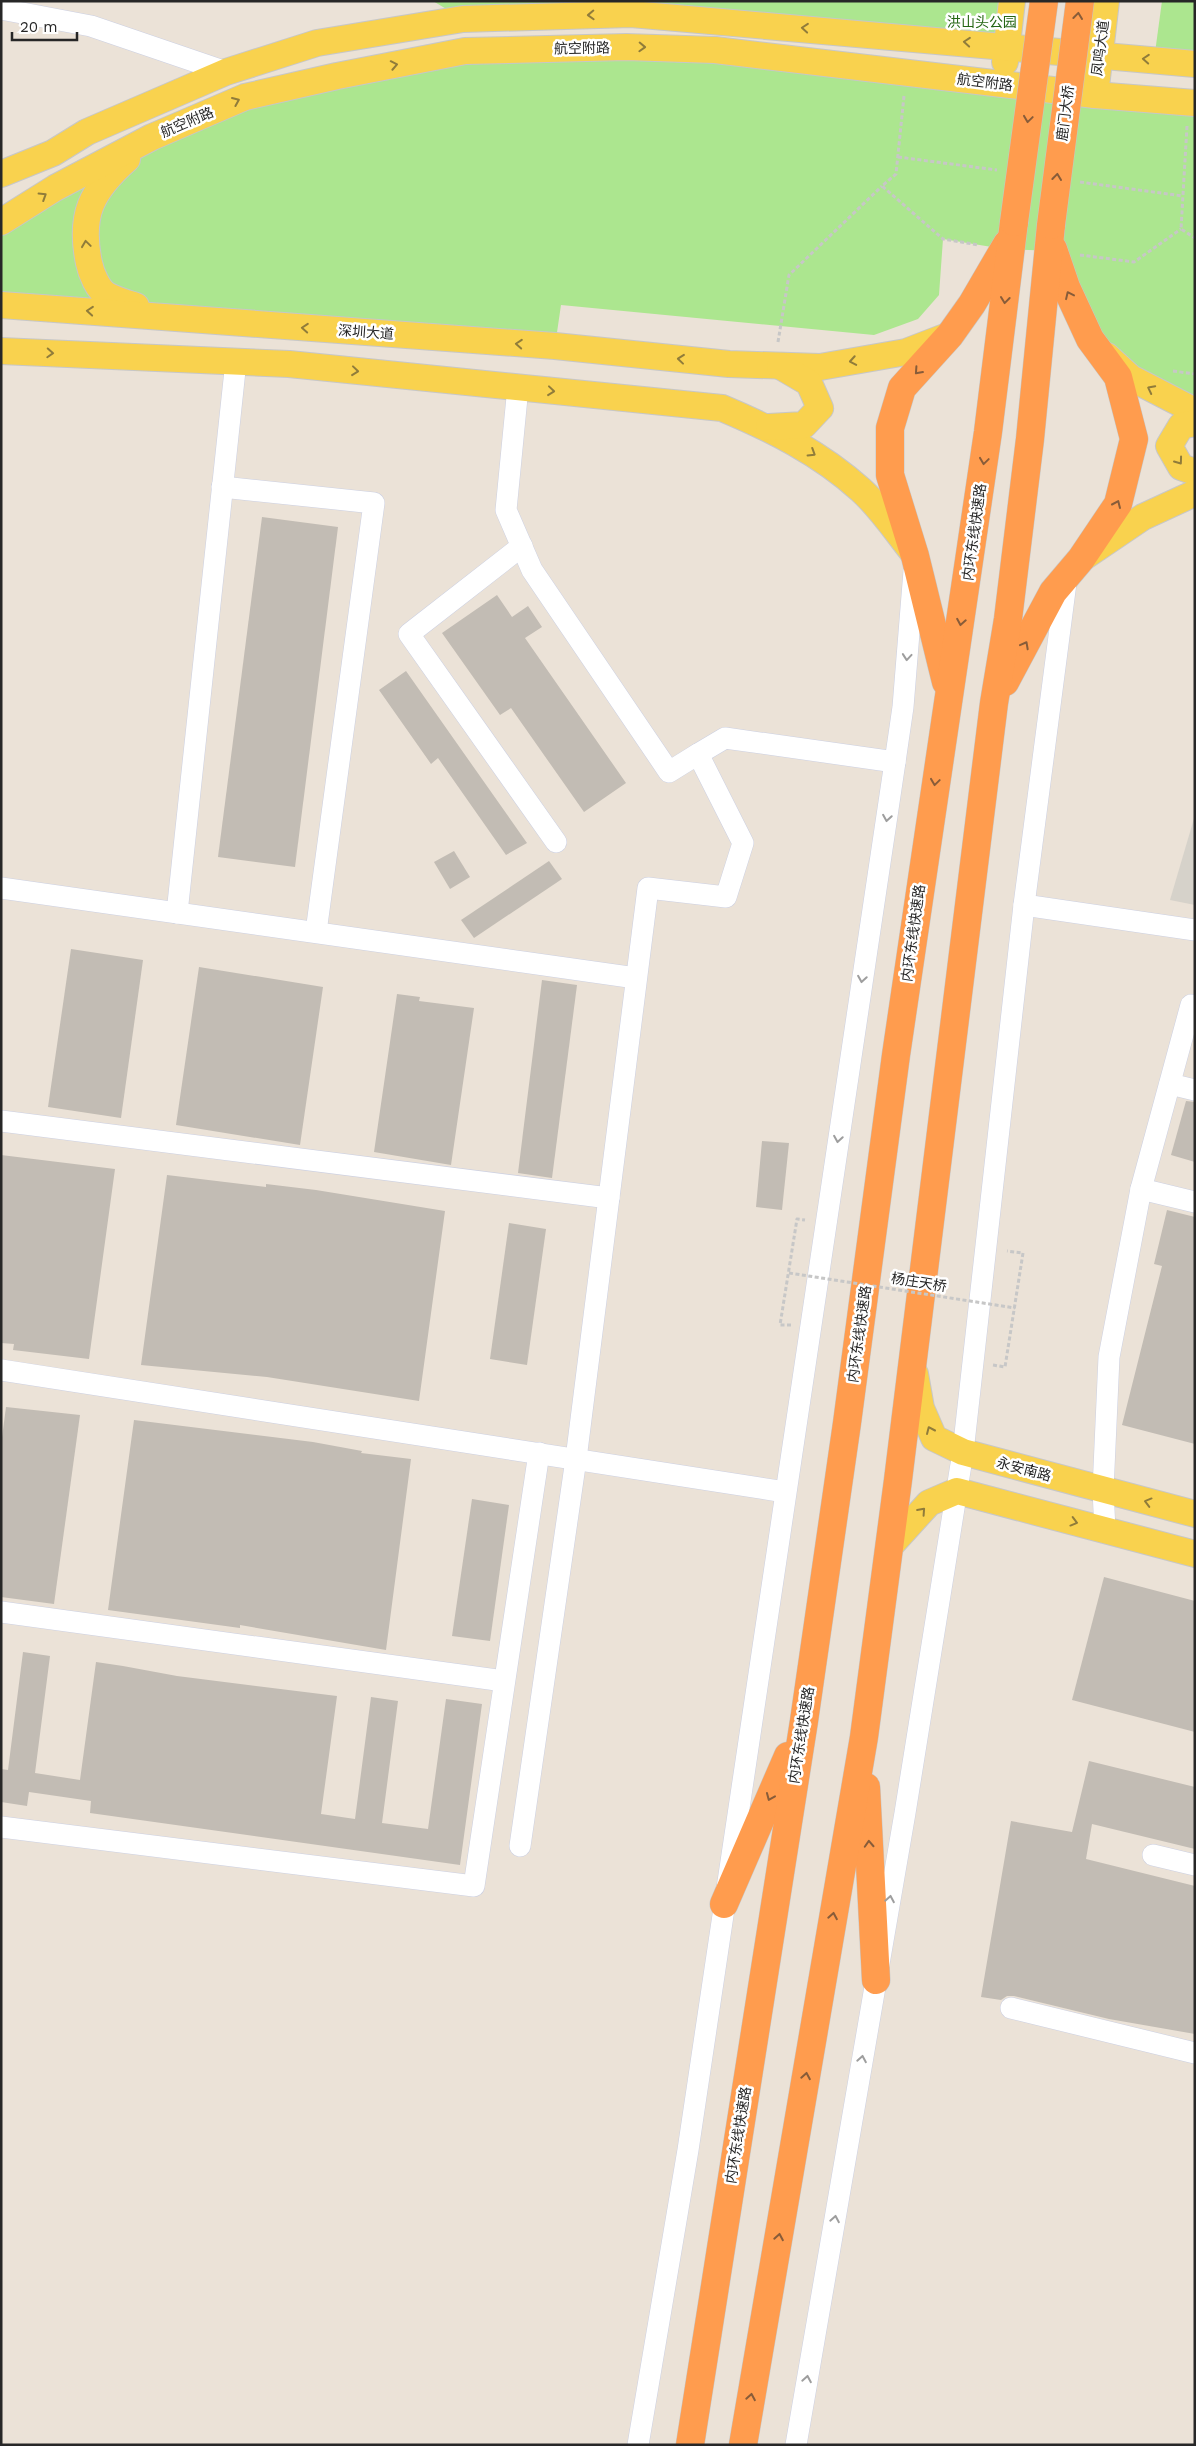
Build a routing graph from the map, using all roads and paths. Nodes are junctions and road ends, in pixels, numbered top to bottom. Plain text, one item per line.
1 (1012, 1) edge
2 (1044, 1) edge
3 (1080, 1) edge
4 (1106, 1) edge
5 (1, 9) edge
6 (1006, 46) junction
7 (1098, 55) junction
8 (1195, 64) edge
9 (226, 72) junction
10 (906, 72) junction
11 (1003, 84) junction
12 (1095, 95) junction
13 (1191, 103) edge
14 (152, 137) junction
15 (53, 153) junction
16 (1, 174) edge
17 (882, 186) junction
18 (1, 191) edge
19 (1, 222) edge
20 (1181, 229) junction
21 (1010, 235) junction
22 (1052, 238) junction
23 (1195, 238) edge
24 (1, 305) edge
25 (165, 317) junction
26 (950, 335) junction
27 (1090, 339) junction
28 (1, 351) edge
29 (236, 361) junction
30 (777, 366) junction
31 (518, 387) junction
32 (1195, 411) edge
33 (1195, 423) edge
34 (769, 428) junction
35 (1195, 472) edge
36 (222, 487) junction
37 (1195, 493) edge
38 (522, 546) junction
39 (915, 556) junction
40 (1074, 567) junction
41 (948, 693) junction
42 (994, 703) junction
43 (698, 754) junction
44 (895, 762) junction
45 (556, 842) dead end
46 (1, 888) edge
47 (1024, 906) junction
48 (177, 912) junction
49 (1195, 930) edge
50 (316, 932) junction
51 (636, 978) junction
52 (1194, 1000) edge
53 (1170, 1084) junction
54 (1195, 1090) edge
55 (1, 1121) edge
56 (1141, 1190) junction
57 (609, 1198) junction
58 (1195, 1202) edge
59 (797, 1218) dead end
60 (1023, 1253) dead end
61 (789, 1273) junction
62 (1015, 1308) junction
63 (780, 1325) dead end
64 (912, 1360) junction
65 (1005, 1367) dead end
66 (1, 1370) edge
67 (963, 1452) junction
68 (539, 1454) junction
69 (576, 1459) junction
70 (1103, 1490) junction
71 (957, 1491) junction
72 (785, 1492) junction
73 (1195, 1514) edge
74 (1105, 1530) junction
75 (889, 1547) junction
76 (1195, 1554) edge
77 (1, 1612) edge
78 (504, 1681) junction
79 (804, 1721) junction
80 (864, 1737) junction
81 (1, 1827) edge
82 (520, 1846) dead end
83 (1153, 1855) dead end
84 (1195, 1865) edge
85 (724, 1904) junction
86 (876, 1980) junction
87 (1011, 2008) dead end
88 (1195, 2053) edge
89 (638, 2445) edge
90 (690, 2445) edge
91 (743, 2445) edge
92 (796, 2445) edge

1 - 6 main road
2 -> 21 highway, bridge
22 -> 3 highway, 鹿门大桥, bridge
4 - 7 main road, 凤鸣大道
5 - 9 street
6 - 7 main road
6 -> 9 main road
6 - 11 main road
8 -> 7 main road
7 - 12 main road, 凤鸣大道
9 - 15 main road
10 - 11 main road, 航空附路
14 -> 10 main road, 航空附路
10 - 17 path
11 - 12 main road, 航空附路
12 - 13 main road, 航空附路
13 - 20 path
19 -> 14 main road, 航空附路
25 -> 14 main road
15 - 16 main road
15 - 18 main road
17 - 21 path
17 - 30 path
20 - 22 path
20 - 23 path
21 - 26 highway
21 -> 41 highway, 内环东线快速路
27 -> 22 highway
22 - 42 highway
25 -> 24 main road, 深圳大道
30 -> 25 main road, 深圳大道
26 -> 30 main road, 深圳大道
26 -> 39 highway
32 -> 27 main road
40 -> 27 highway
28 -> 29 main road
29 -> 31 main road
29 - 36 street
30 - 34 main road
31 -> 34 main road
31 - 38 street
33 -> 35 main road
34 -> 39 main road
36 - 48 street
36 - 50 street
37 - 40 main road
38 - 43 street
38 - 45 street
39 - 41 highway
39 -> 44 street
42 -> 40 highway
40 - 47 street
41 -> 79 highway, 内环东线快速路
42 - 64 highway
43 - 44 street
43 - 51 street
44 -> 72 street
46 - 48 street
47 - 49 street
47 - 67 street
48 - 50 street
50 - 51 street
51 - 57 street
52 - 53 street
53 - 54 street
53 - 56 street
55 - 57 street
56 - 58 street
56 - 70 street
57 - 69 street
59 - 61 path
60 - 62 path
61 - 62 path, 杨庄天桥, bridge
61 - 63 path
62 - 65 path
67 -> 64 main road, 永安南路
64 - 75 highway
66 - 68 street
67 - 70 main road, 永安南路
67 - 71 street
68 - 69 street
68 - 78 street
69 - 72 street
69 - 82 street
73 -> 70 main road, 永安南路
70 - 74 street
71 -> 74 main road
75 -> 71 main road
86 -> 71 street
72 - 85 street
74 - 76 main road
75 - 80 highway
77 - 78 street
78 - 81 street
79 -> 85 highway
79 - 90 highway, 内环东线快速路
86 -> 80 highway
91 -> 80 highway
83 - 84 street
85 - 89 street
92 -> 86 street
87 - 88 street

